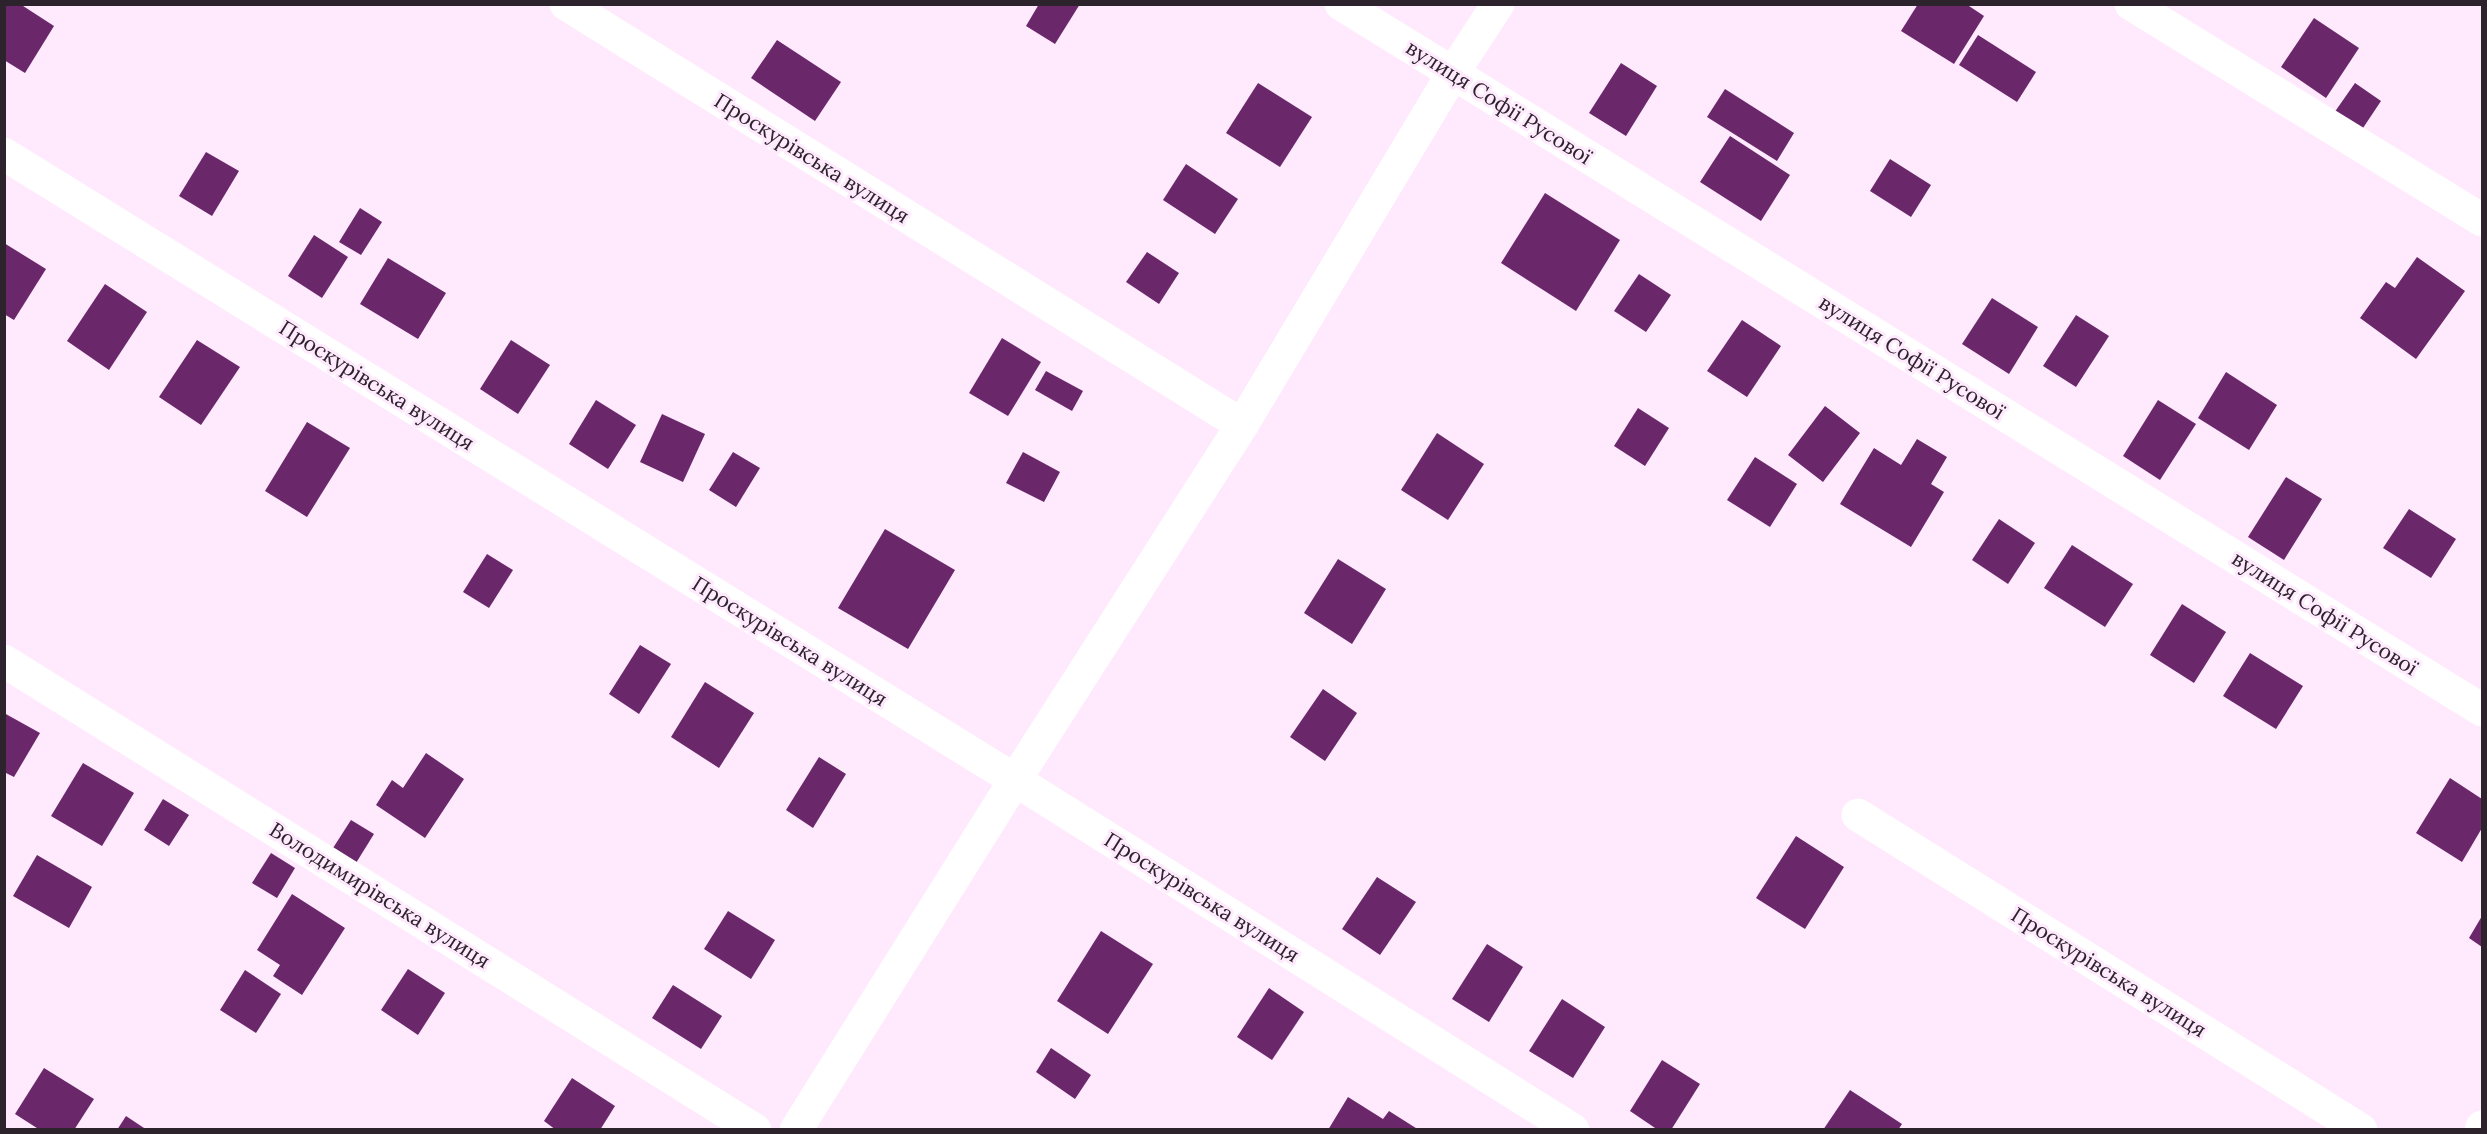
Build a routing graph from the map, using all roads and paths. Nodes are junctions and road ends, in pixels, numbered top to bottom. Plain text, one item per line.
1 (566, 4) edge
2 (1341, 4) edge
3 (1498, 4) edge
4 (2131, 4) edge
5 (1453, 73) junction
6 (4, 154) edge
7 (2482, 220) edge
8 (1242, 425) junction
9 (4, 661) edge
10 (2482, 710) edge
11 (1015, 780) junction
12 (1858, 815) dead end
13 (755, 1130) edge
14 (796, 1130) edge
15 (1573, 1130) edge
16 (2361, 1130) edge

1 - 8 street, Проскурівська вулиця
2 - 5 street, вулиця Софії Русової
3 - 5 street
4 - 7 street
5 - 8 street
5 - 10 street, вулиця Софії Русової
6 - 11 street, Проскурівська вулиця
8 - 11 street
9 - 13 street, Володимирівська вулиця
11 - 14 street
11 - 15 street, Проскурівська вулиця
12 - 16 street, Проскурівська вулиця

